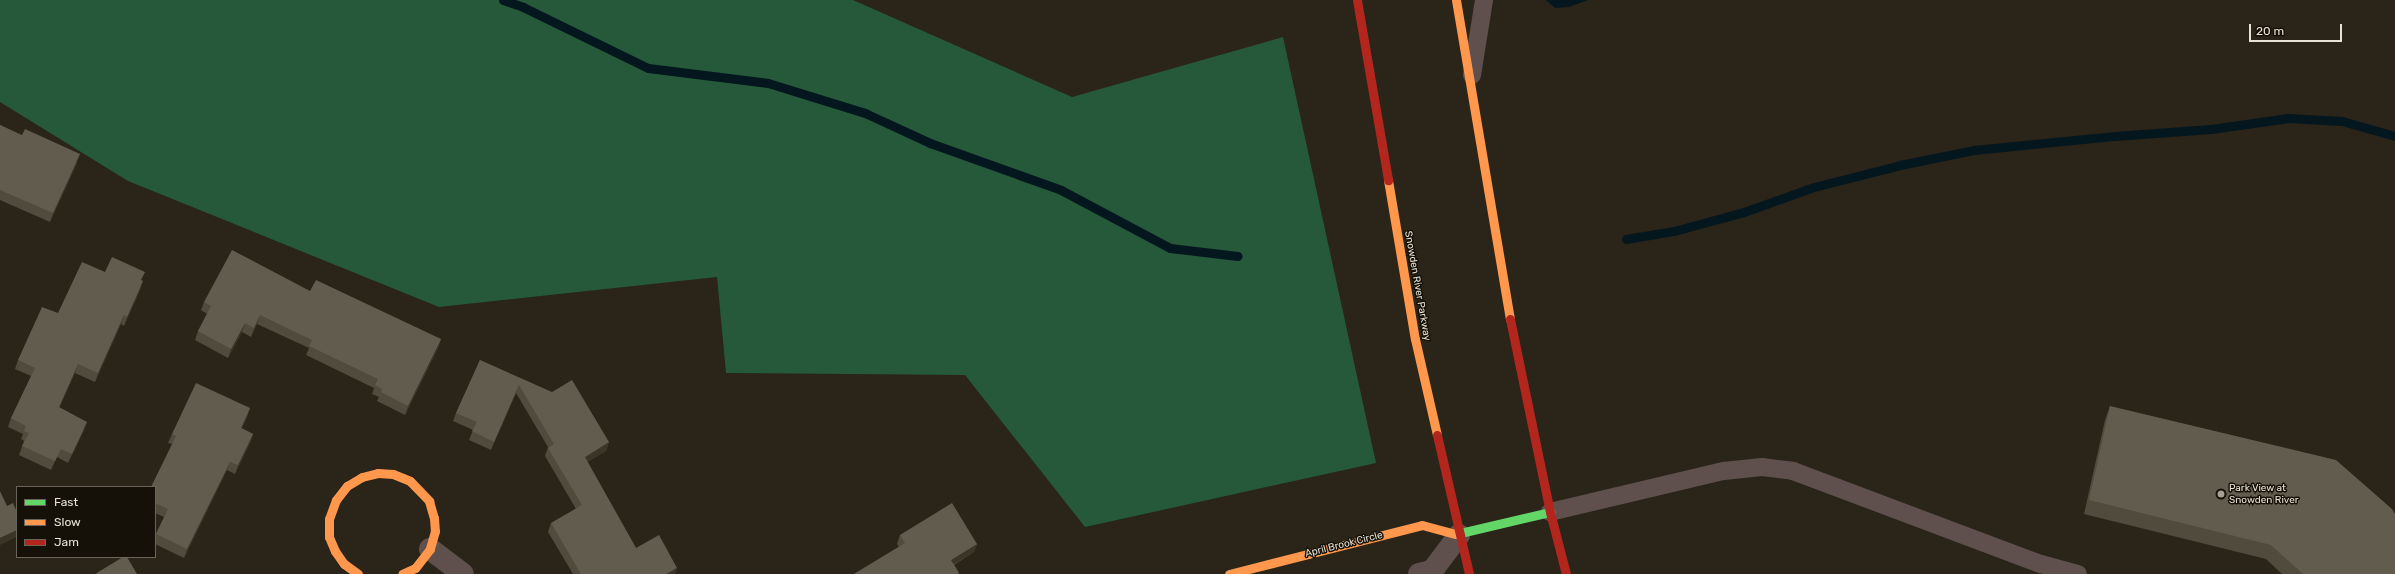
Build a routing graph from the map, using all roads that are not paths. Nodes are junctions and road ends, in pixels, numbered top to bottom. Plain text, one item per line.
1 (1357, 0) edge
2 (1456, 0) edge
3 (1484, 0) edge
4 (1470, 85) junction
5 (1550, 512) junction
6 (1459, 535) junction
7 (430, 549) junction
8 (358, 574) edge
9 (402, 574) edge
10 (463, 574) edge
11 (1229, 574) edge
12 (1420, 574) edge
13 (1469, 574) edge
14 (1566, 574) edge
15 (2078, 574) edge

1 - 6 main road, Snowden River Parkway
2 - 4 main road
3 - 4 lane
4 - 5 main road
5 - 6 main road, April Brook Circle
5 - 14 main road
5 - 15 lane
6 - 11 main road, April Brook Circle
6 - 12 street
6 - 13 main road, Snowden River Parkway
7 - 8 main road
7 - 9 main road
7 - 10 street

